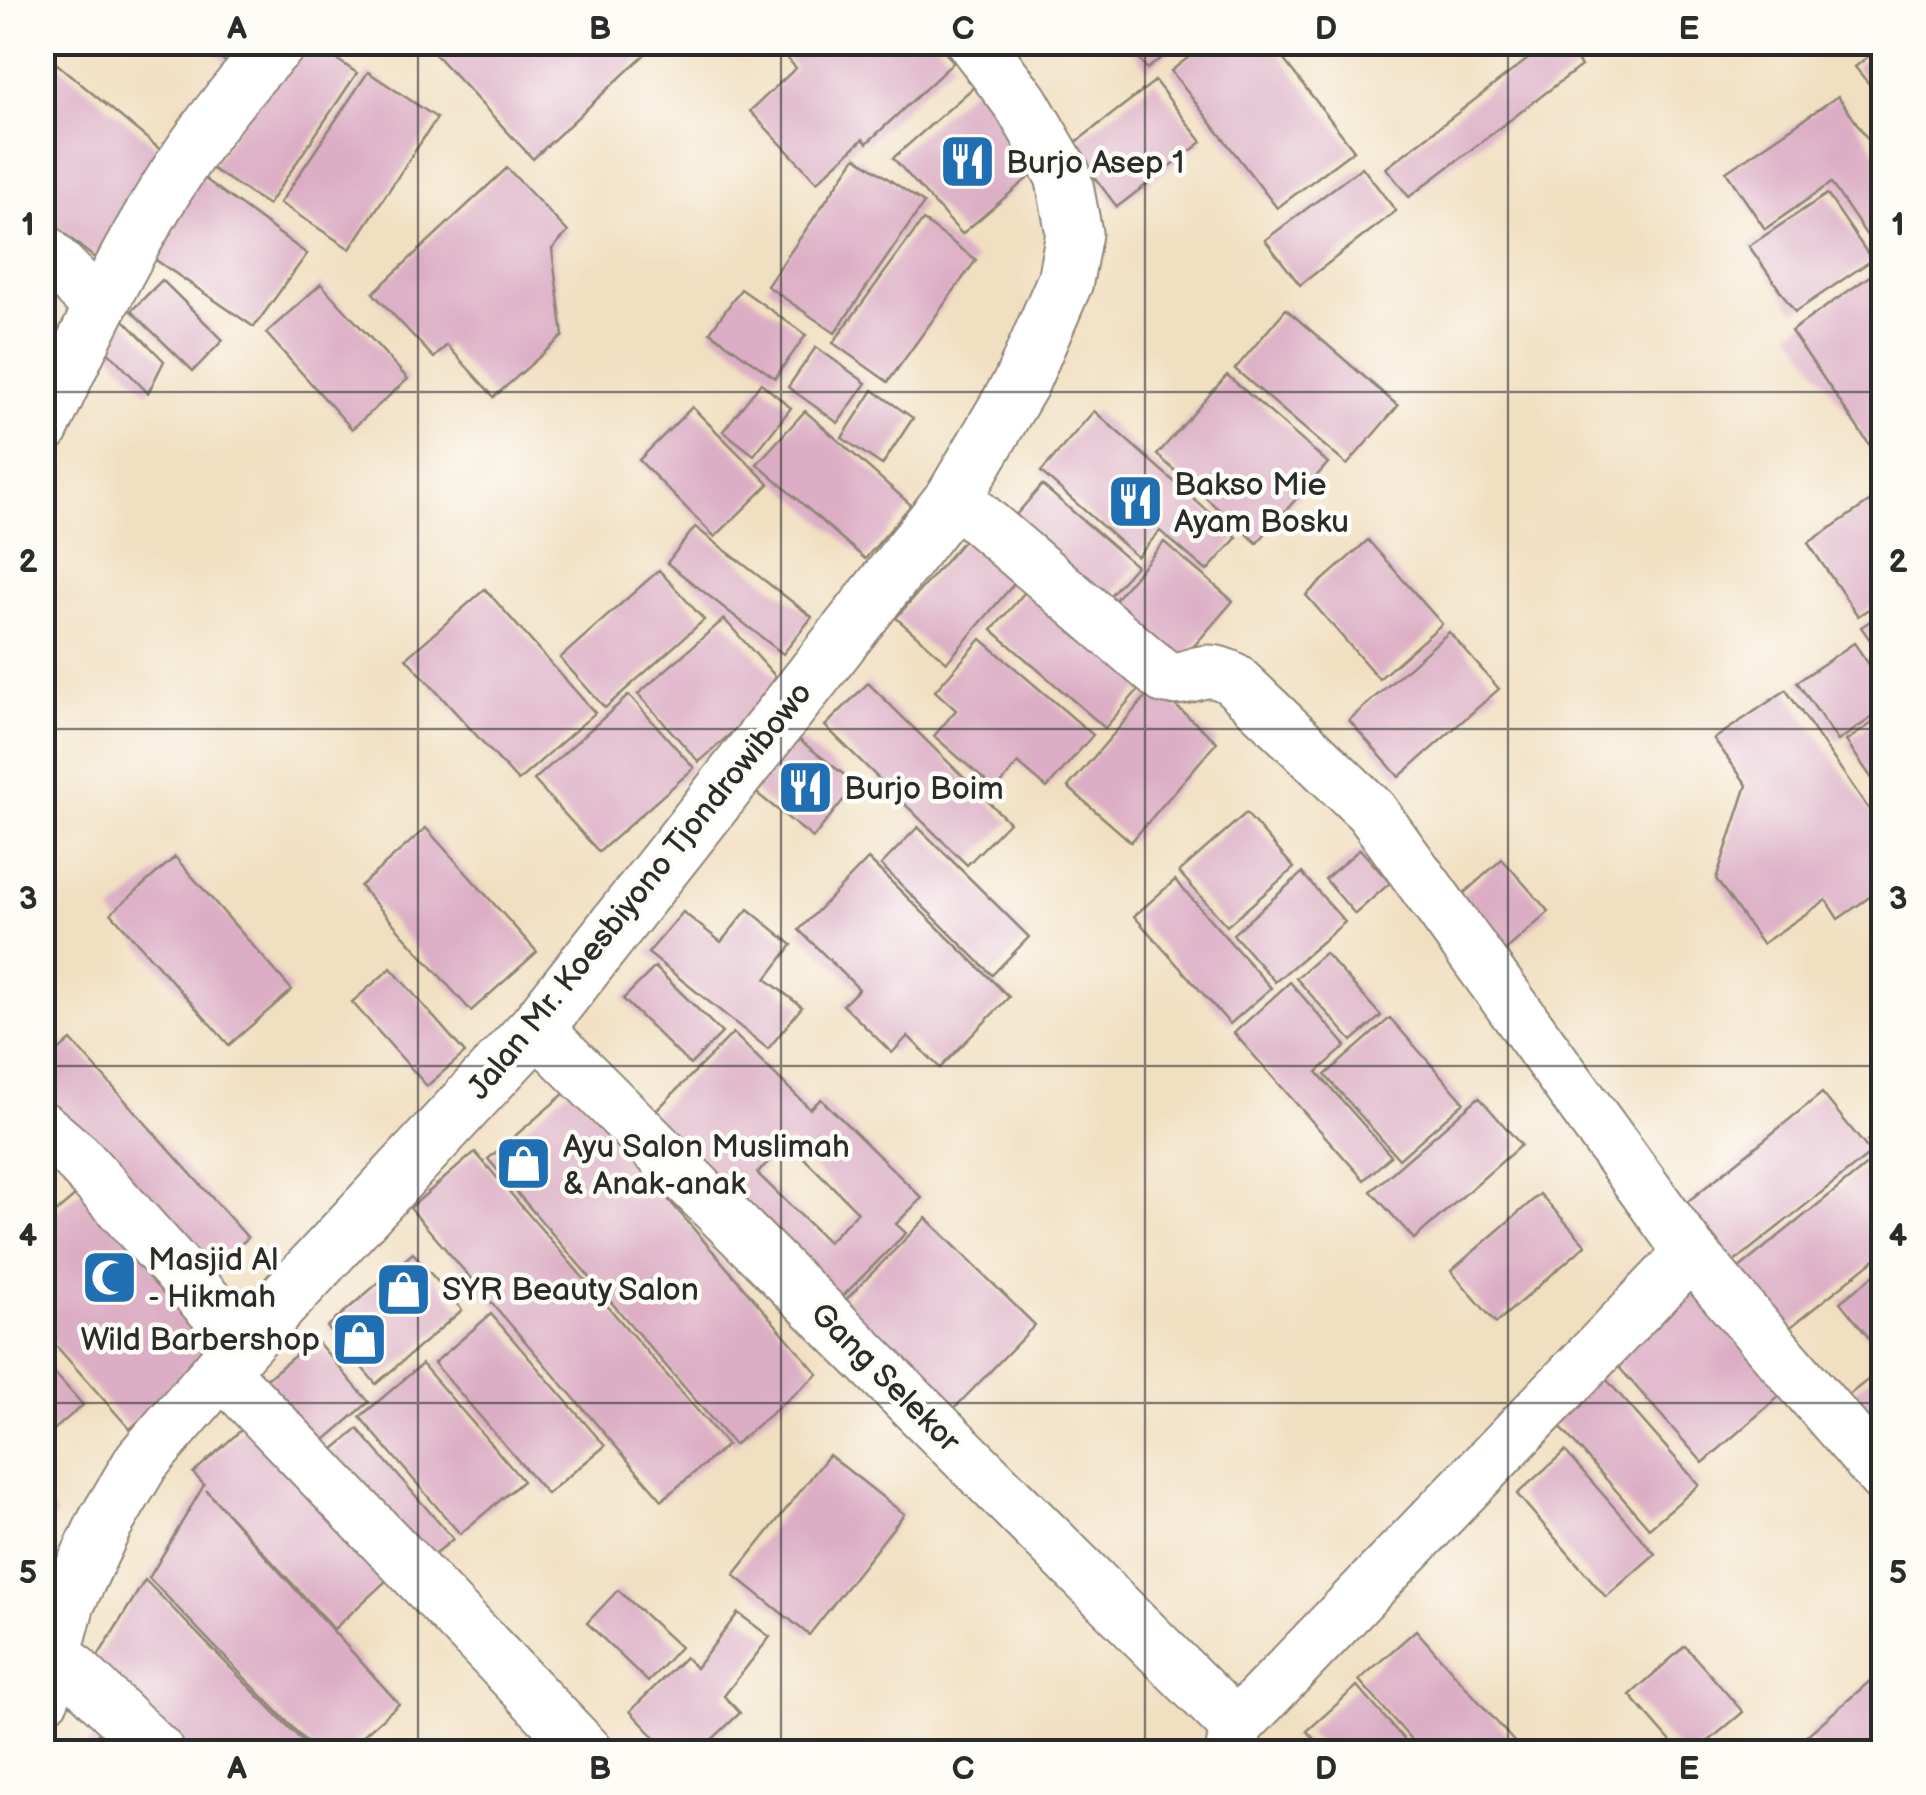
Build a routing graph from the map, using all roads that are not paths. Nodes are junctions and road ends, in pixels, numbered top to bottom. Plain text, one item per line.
1 (280, 42) edge
2 (975, 42) edge
3 (42, 249) edge
4 (98, 306) junction
5 (42, 429) edge
6 (954, 497) junction
7 (536, 1028) junction
8 (42, 1128) edge
9 (1692, 1253) junction
10 (232, 1356) junction
11 (1884, 1477) edge
12 (48, 1673) edge
13 (1234, 1739) edge
14 (158, 1752) edge
15 (587, 1752) edge

1 - 4 street
2 - 6 main road, Jalan Mr. Koesbiyono Tjondrowibowo
3 - 4 street
4 - 5 street
6 - 7 main road, Jalan Mr. Koesbiyono Tjondrowibowo
6 - 9 street
7 - 10 main road, Jalan Mr. Koesbiyono Tjondrowibowo
7 - 13 street, Gang Selekor
8 - 10 street
9 - 11 street
9 - 13 street, Gang Selekor
10 - 12 main road, Jalan Mr. Koesbiyono Tjondrowibowo
10 - 15 street
12 - 14 street

